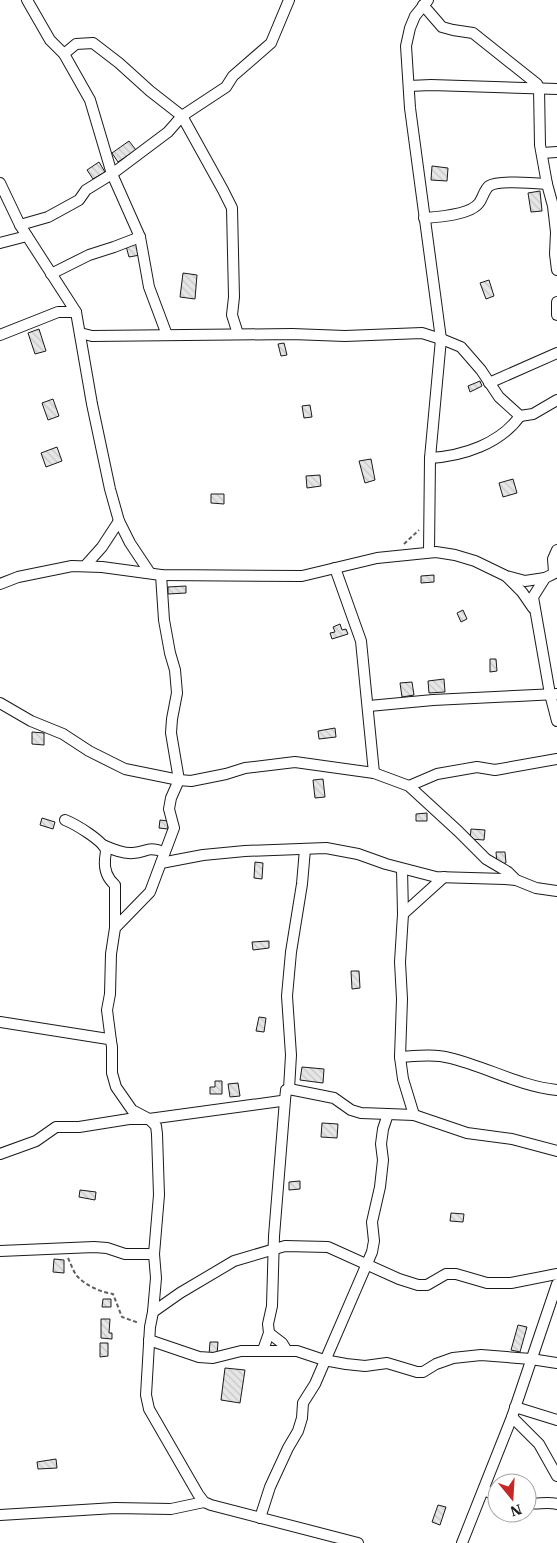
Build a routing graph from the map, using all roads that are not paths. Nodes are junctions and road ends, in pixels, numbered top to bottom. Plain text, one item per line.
1 (27, 0) edge
2 (289, 0) edge
3 (425, 3) edge
4 (64, 54) junction
5 (409, 86) junction
6 (539, 88) junction
7 (557, 89) edge
8 (182, 116) junction
9 (557, 152) edge
10 (542, 153) junction
11 (112, 174) junction
12 (0, 183) edge
13 (547, 184) junction
14 (424, 218) junction
15 (20, 225) junction
16 (27, 236) junction
17 (140, 237) junction
18 (0, 243) edge
19 (557, 270) edge
20 (51, 274) junction
21 (557, 302) edge
22 (76, 312) junction
23 (557, 315) edge
24 (80, 333) junction
25 (0, 334) edge
26 (238, 334) junction
27 (167, 335) junction
28 (441, 338) junction
29 (557, 353) edge
30 (489, 383) junction
31 (557, 400) edge
32 (520, 416) junction
33 (430, 458) junction
34 (119, 520) junction
35 (557, 550) edge
36 (429, 552) junction
37 (85, 566) junction
38 (335, 568) junction
39 (155, 574) junction
40 (552, 574) edge
41 (506, 576) junction
42 (0, 584) edge
43 (535, 610) junction
44 (554, 694) edge
45 (0, 703) edge
46 (368, 706) junction
47 (557, 721) edge
48 (557, 759) edge
49 (374, 773) junction
50 (179, 780) junction
51 (409, 786) junction
52 (65, 820) dead end
53 (102, 845) junction
54 (305, 848) junction
55 (164, 852) junction
56 (161, 863) junction
57 (402, 869) junction
58 (444, 878) junction
59 (516, 880) junction
60 (557, 891) edge
61 (403, 914) junction
62 (115, 928) junction
63 (0, 1022) edge
64 (111, 1041) junction
65 (400, 1057) junction
66 (289, 1089) junction
67 (557, 1090) edge
68 (285, 1100) junction
69 (388, 1114) junction
70 (414, 1115) junction
71 (149, 1119) junction
72 (557, 1151) edge
73 (0, 1154) edge
74 (274, 1248) junction
75 (0, 1251) edge
76 (154, 1254) junction
77 (367, 1265) junction
78 (557, 1274) edge
79 (557, 1284) edge
80 (153, 1312) junction
81 (269, 1333) junction
82 (149, 1340) junction
83 (263, 1350) junction
84 (287, 1351) junction
85 (530, 1359) junction
86 (324, 1360) junction
87 (557, 1363) edge
88 (515, 1407) junction
89 (512, 1417) junction
90 (557, 1420) edge
91 (557, 1476) edge
92 (484, 1490) junction
93 (487, 1491) edge
94 (204, 1502) junction
95 (537, 1504) edge
96 (557, 1504) edge
97 (0, 1515) edge
98 (260, 1518) junction
99 (358, 1543) edge
100 (462, 1543) edge

1 - 4 street
2 - 8 street
3 - 5 street
3 - 6 street
4 - 8 street
4 - 11 street
5 - 6 street
5 - 14 street
6 - 7 street
6 - 10 street
8 - 11 street
8 - 26 street
9 - 10 street
10 - 13 street
11 - 15 street
11 - 17 street
12 - 15 street
13 - 14 street
13 - 19 street
14 - 28 street
15 - 16 street
16 - 18 street
16 - 20 street
17 - 20 street
17 - 27 street
20 - 22 street
21 - 23 street
22 - 24 street
22 - 25 street
24 - 27 street
24 - 34 street
26 - 27 street
26 - 28 street
28 - 30 street
28 - 33 street
29 - 30 street
30 - 32 street
31 - 32 street
32 - 33 street
33 - 36 street
34 - 37 street
34 - 39 street
35 - 40 street
36 - 38 street
36 - 41 street
37 - 39 street
37 - 42 street
38 - 39 street
38 - 46 street
39 - 50 street
40 - 41 street
40 - 43 street
41 - 43 street
43 - 44 street
44 - 46 street
44 - 47 street
45 - 50 street
46 - 49 street
48 - 51 street
49 - 50 street
49 - 51 street
50 - 55 street
51 - 59 street
52 - 53 street
53 - 55 street
53 - 62 street
54 - 56 street
54 - 57 street
54 - 66 street
55 - 56 street
56 - 62 street
57 - 58 street
57 - 61 street
58 - 59 street
58 - 61 street
59 - 60 street
61 - 65 street
62 - 64 street
63 - 64 street
64 - 71 street
65 - 67 street
65 - 70 street
66 - 68 street
66 - 69 street
68 - 71 street
68 - 74 street
69 - 70 street
69 - 77 street
70 - 72 street
71 - 73 street
71 - 76 street
74 - 77 street
74 - 80 street
74 - 81 street
75 - 76 street
76 - 80 street
77 - 78 street
77 - 86 street
79 - 85 street
80 - 82 street
81 - 83 street
81 - 84 street
82 - 83 street
82 - 94 street
83 - 84 street
84 - 86 street
85 - 86 street
85 - 87 street
85 - 88 street
86 - 98 street
88 - 89 street
88 - 90 street
89 - 91 street
89 - 92 street
92 - 93 street
92 - 100 street
94 - 97 street
94 - 98 street
95 - 96 street
98 - 99 street

